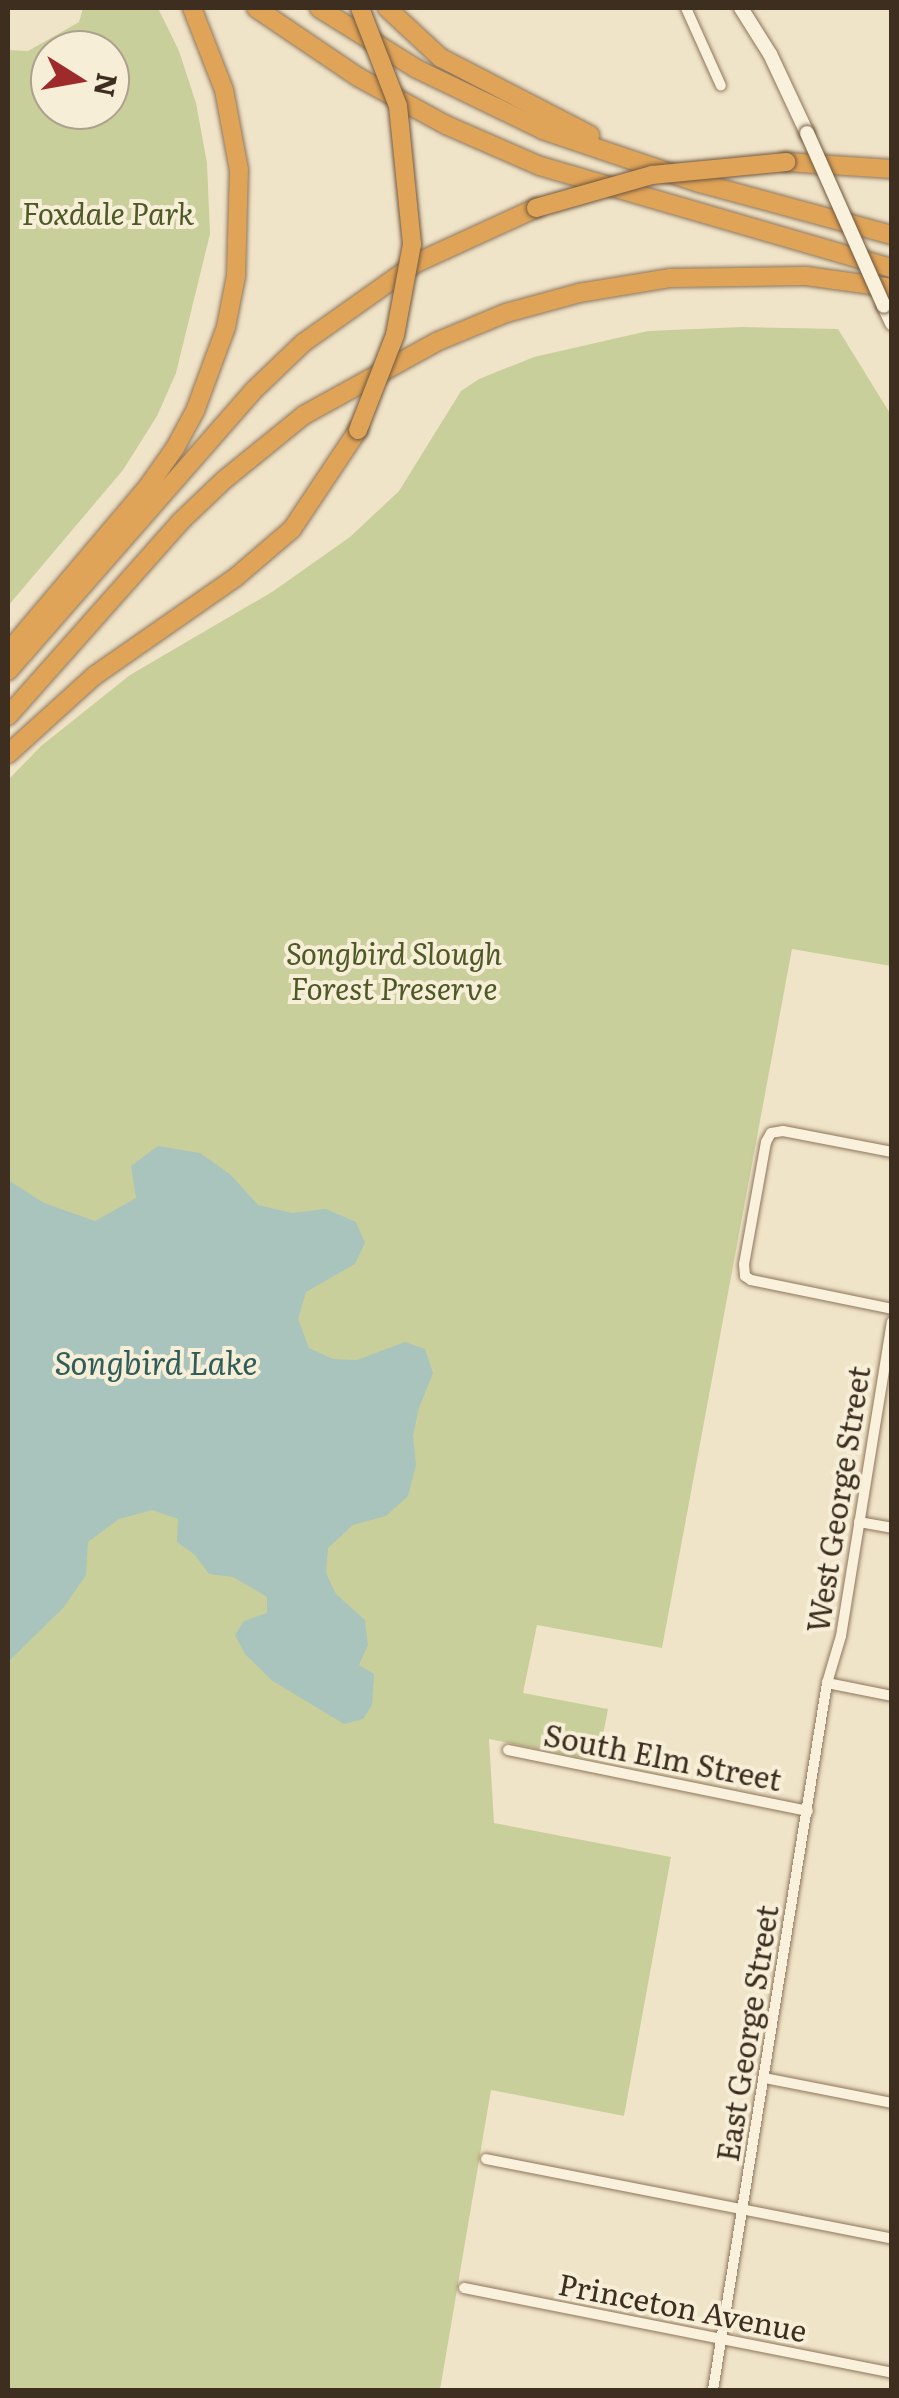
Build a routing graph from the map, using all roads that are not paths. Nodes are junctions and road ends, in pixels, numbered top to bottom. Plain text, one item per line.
1 (192, 8) edge
2 (256, 8) edge
3 (319, 8) edge
4 (360, 8) edge
5 (386, 8) edge
6 (686, 8) edge
7 (741, 8) edge
8 (721, 86) dead end
9 (892, 169) edge
10 (700, 183) junction
11 (892, 235) edge
12 (892, 268) edge
13 (892, 288) edge
14 (892, 323) edge
15 (8, 652) edge
16 (8, 671) edge
17 (8, 716) edge
18 (8, 754) edge
19 (892, 1152) edge
20 (892, 1309) edge
21 (892, 1322) edge
22 (859, 1522) junction
23 (892, 1528) edge
24 (827, 1683) junction
25 (892, 1696) edge
26 (508, 1750) dead end
27 (808, 1811) junction
28 (765, 2078) junction
29 (892, 2103) edge
30 (486, 2159) dead end
31 (742, 2209) junction
32 (892, 2238) edge
33 (464, 2288) dead end
34 (721, 2340) junction
35 (892, 2372) edge
36 (713, 2390) edge

1 - 15 highway
2 - 12 highway
3 - 10 highway
4 - 18 highway, bridge
5 - 10 highway
6 - 8 street
7 - 14 street, bridge
9 - 16 highway, bridge
10 - 11 highway
13 - 17 highway
19 - 20 street
21 - 22 street, West George Street
22 - 23 street
22 - 24 street, West George Street
24 - 25 street
24 - 27 street, East George Street
26 - 27 street, South Elm Street
27 - 28 street, East George Street
28 - 29 street
28 - 31 street, East George Street
30 - 31 street
31 - 32 street
31 - 34 street, East George Street
33 - 34 street, Princeton Avenue
34 - 35 street, Princeton Avenue
34 - 36 street, East George Street

